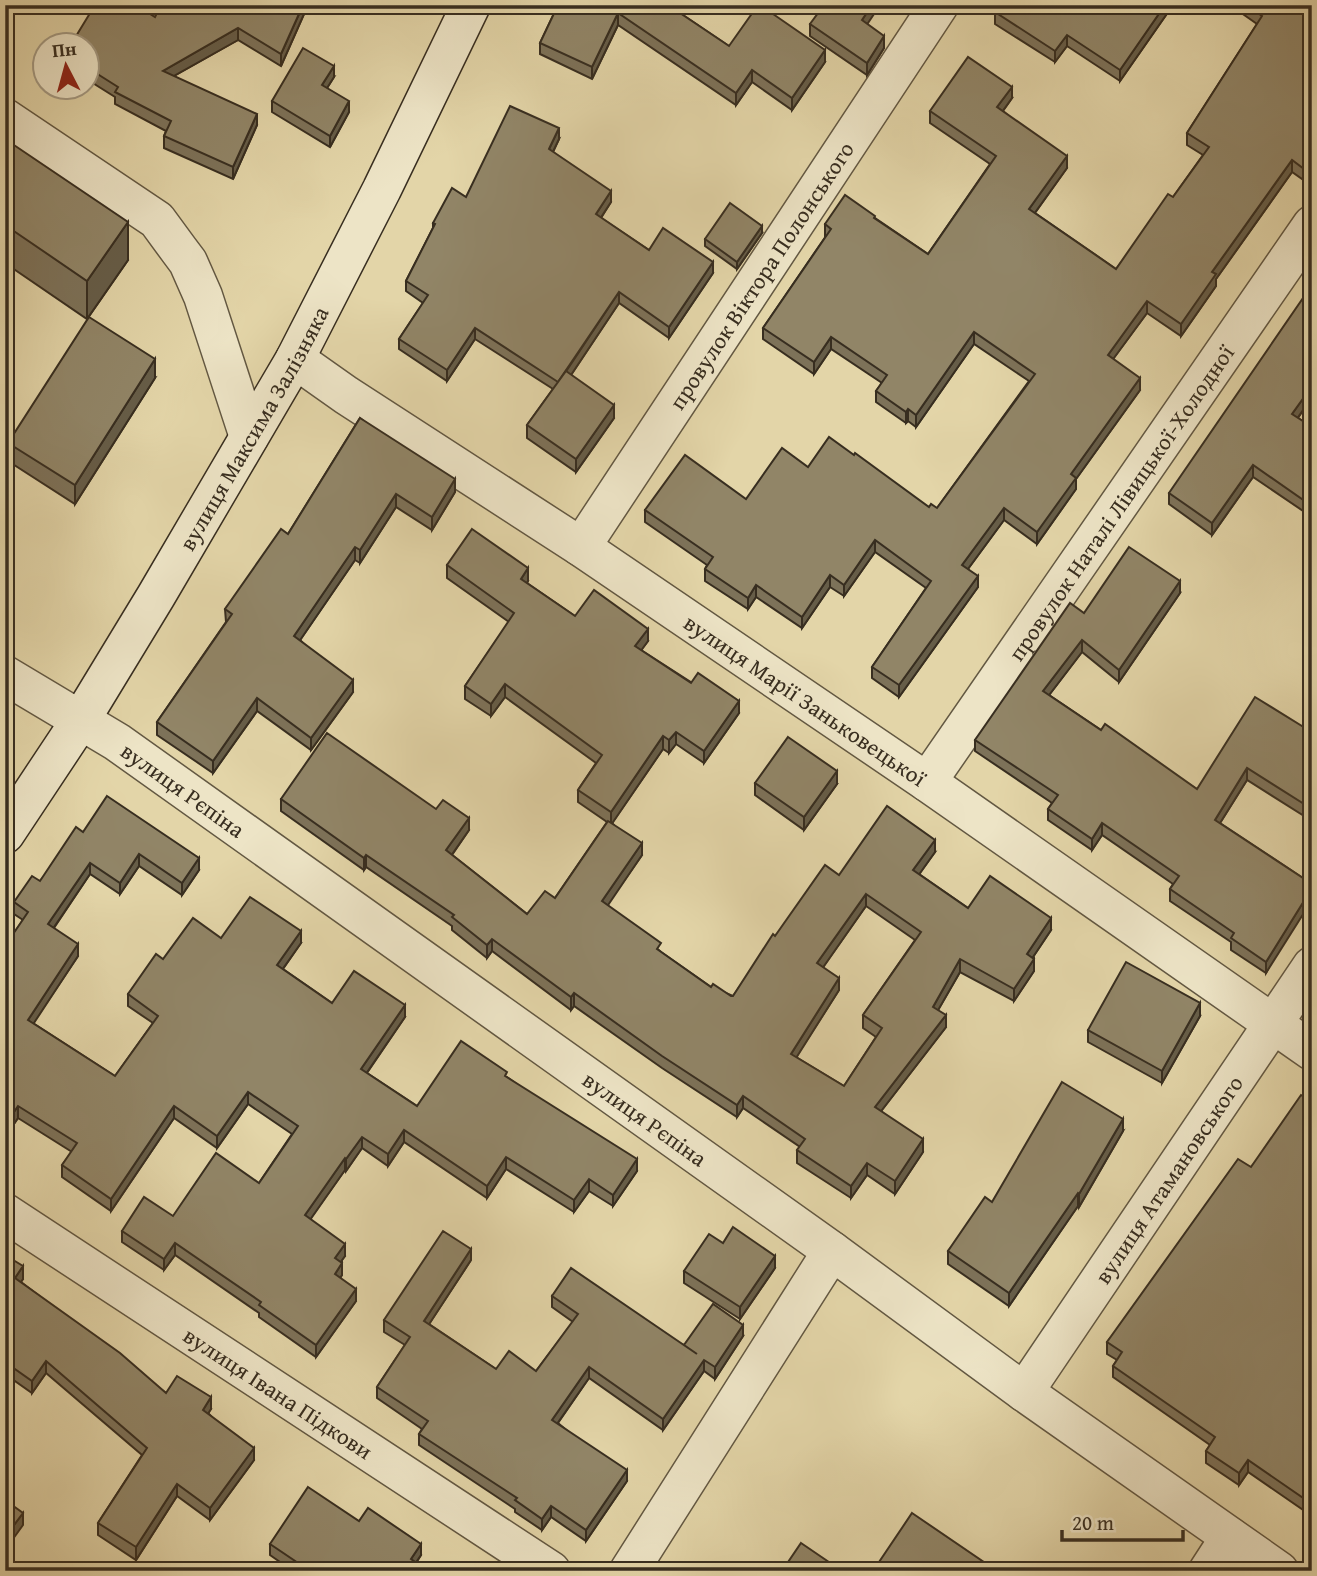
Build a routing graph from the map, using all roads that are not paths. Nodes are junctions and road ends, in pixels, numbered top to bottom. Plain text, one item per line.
1 (471, 5) edge
2 (939, 5) edge
3 (5, 118) edge
4 (1312, 225) edge
5 (295, 359) junction
6 (249, 437) junction
7 (581, 547) junction
8 (5, 675) edge
9 (80, 721) junction
10 (927, 782) junction
11 (5, 834) edge
12 (1312, 966) edge
13 (1272, 1024) junction
14 (1312, 1051) edge
15 (5, 1213) edge
16 (832, 1251) junction
17 (1024, 1392) junction
18 (1230, 1537) junction
19 (551, 1571) edge
20 (629, 1571) edge
21 (1208, 1571) edge
22 (1279, 1571) edge

1 - 5 street, вулиця Максима Залізняка
2 - 7 street, провулок Віктора Полонського
3 - 6 street
4 - 10 street, провулок Наталі Лівицької-Холодної
5 - 6 street, вулиця Максима Залізняка
5 - 7 street, вулиця Марії Заньковецької
6 - 9 street, вулиця Максима Залізняка
7 - 10 street, вулиця Марії Заньковецької
8 - 9 street, вулиця Рєпіна
9 - 11 street, вулиця Максима Залізняка
9 - 16 street, вулиця Рєпіна
10 - 13 street, вулиця Марії Заньковецької
12 - 13 street, вулиця Атамановського
13 - 14 street, вулиця Марії Заньковецької
13 - 17 street, вулиця Атамановського
15 - 19 street, вулиця Івана Підкови
16 - 17 street, вулиця Рєпіна
16 - 20 street
17 - 18 street, вулиця Рєпіна
18 - 21 street
18 - 22 street, вулиця Рєпіна

